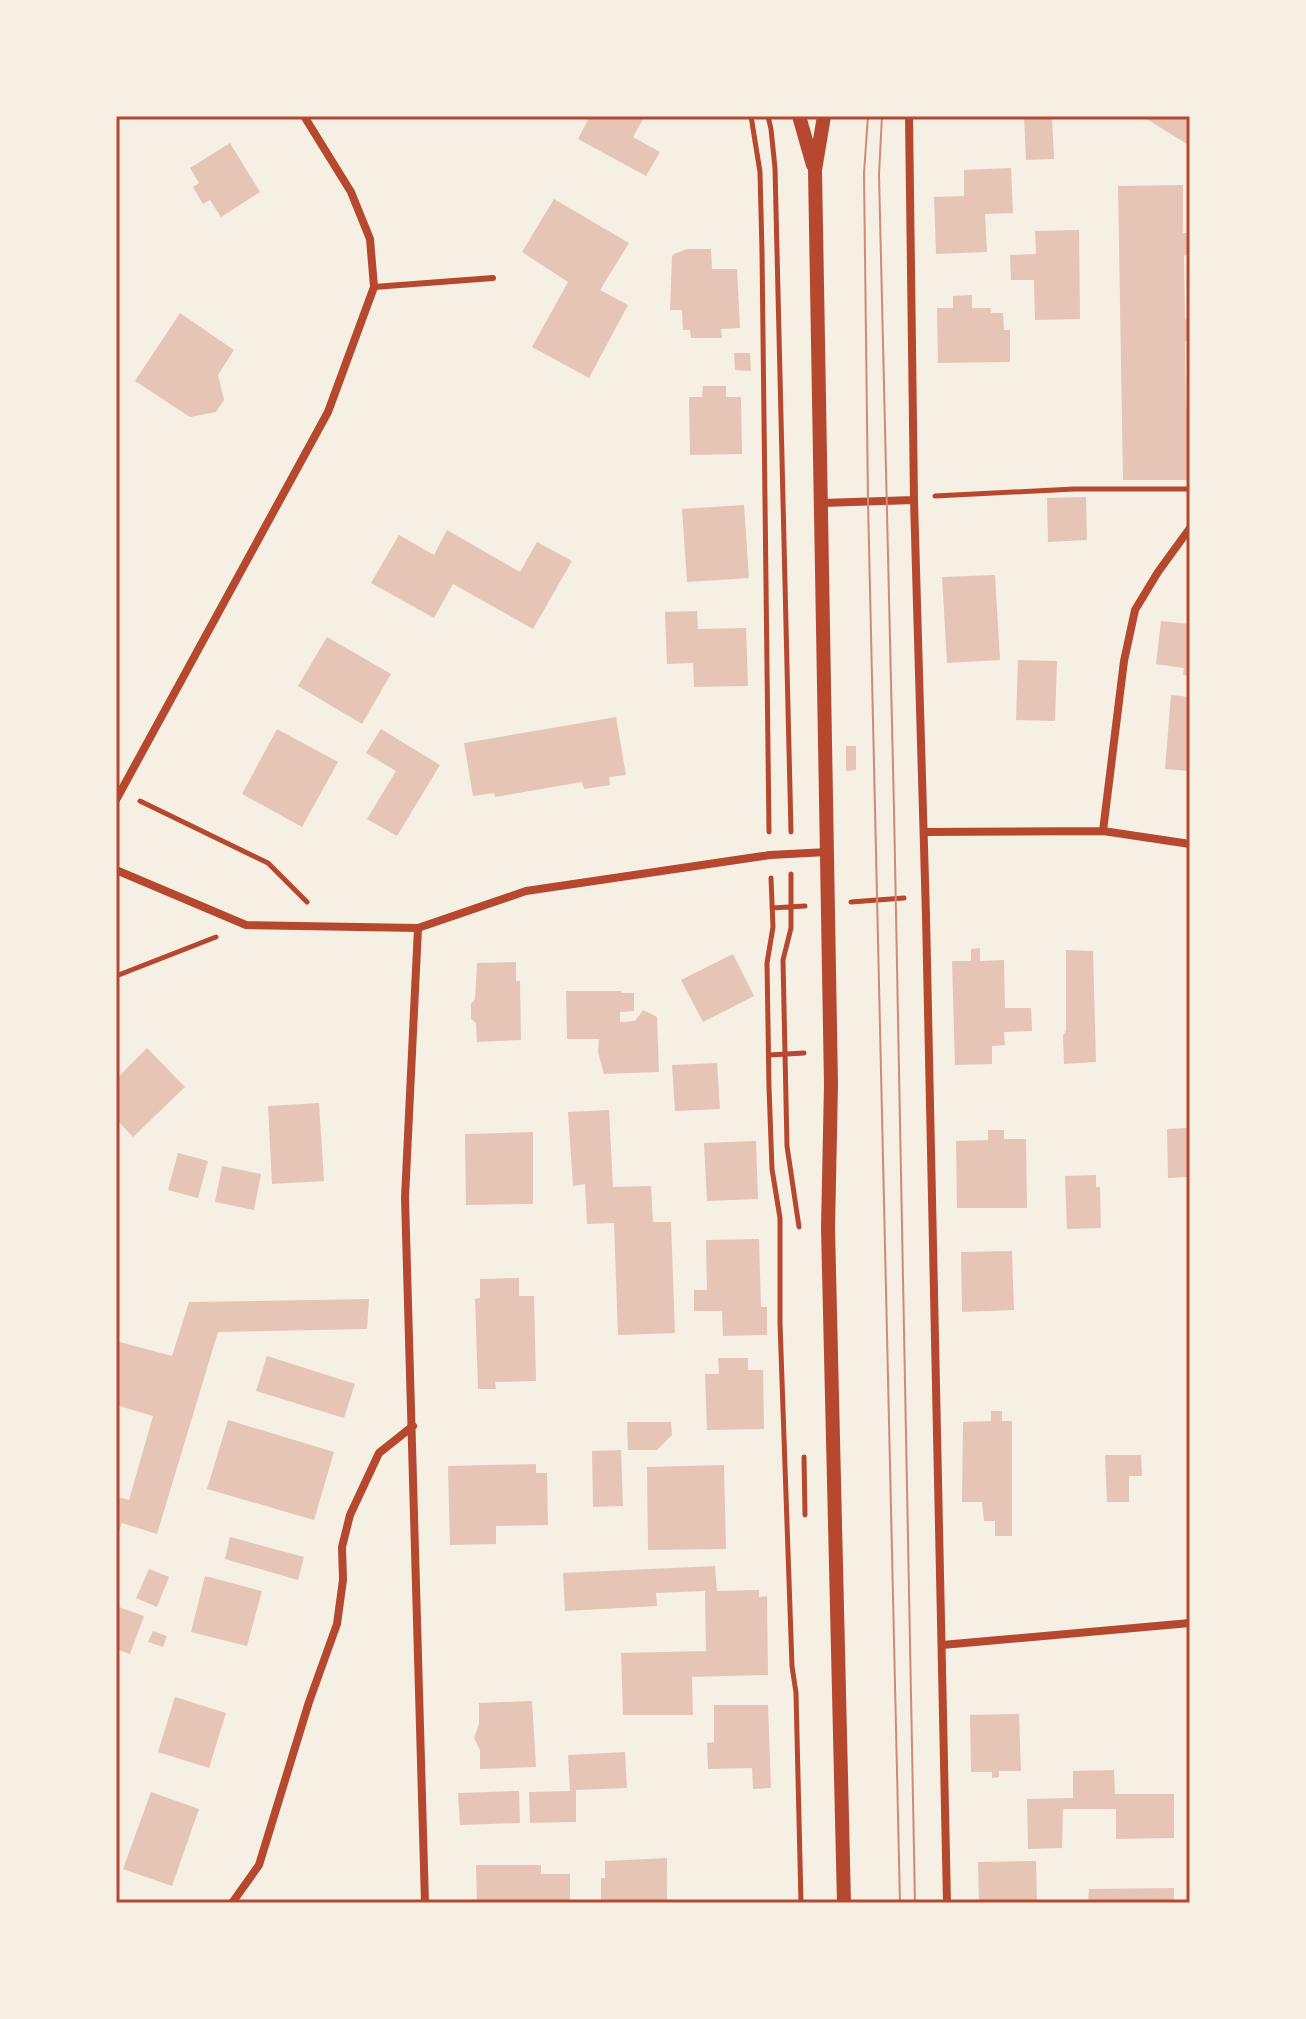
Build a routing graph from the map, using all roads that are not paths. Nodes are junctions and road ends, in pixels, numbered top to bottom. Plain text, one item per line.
1 (304, 116) edge
2 (799, 116) edge
3 (824, 116) edge
4 (909, 116) edge
5 (815, 170) junction
6 (493, 278) dead end
7 (374, 287) junction
8 (914, 500) junction
9 (822, 503) junction
10 (1190, 528) edge
11 (118, 796) edge
12 (1103, 831) junction
13 (924, 832) junction
14 (1190, 844) edge
15 (827, 852) junction
16 (116, 870) edge
17 (418, 928) junction
18 (413, 1426) junction
19 (1190, 1623) edge
20 (942, 1645) junction
21 (232, 1903) edge
22 (425, 1903) edge
23 (844, 1903) edge
24 (947, 1903) edge

1 - 7 street
2 - 5 street
3 - 5 street
4 - 8 street
5 - 9 street
6 - 7 lane
7 - 11 street
8 - 9 street
8 - 13 street
9 - 15 street
10 - 12 street
12 - 13 street
12 - 14 street
13 - 20 street
15 - 17 street
15 - 23 street
16 - 17 street
17 - 18 street
18 - 21 street
18 - 22 street
19 - 20 street
20 - 24 street

